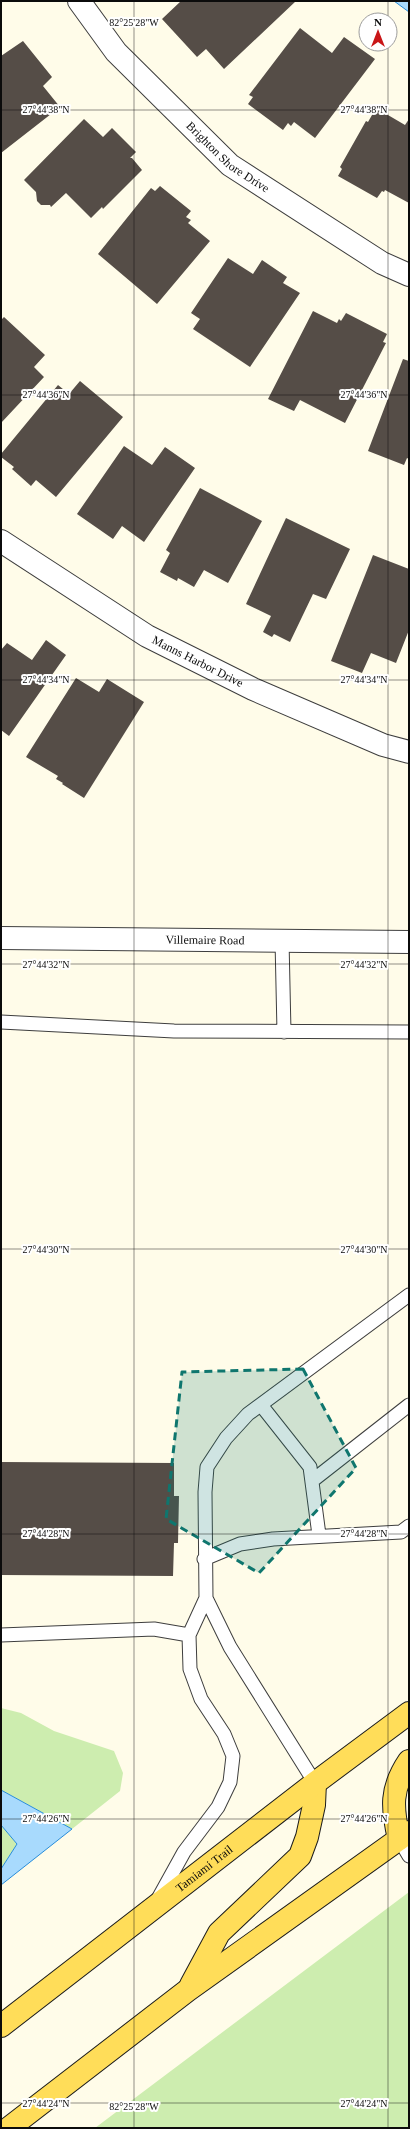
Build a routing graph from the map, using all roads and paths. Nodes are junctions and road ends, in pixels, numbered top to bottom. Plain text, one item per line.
1 (79, 1) edge
2 (409, 275) edge
3 (1, 541) edge
4 (409, 752) edge
5 (1, 938) edge
6 (282, 940) junction
7 (409, 942) edge
8 (1, 1022) edge
9 (284, 1032) junction
10 (409, 1032) edge
11 (409, 1295) edge
12 (261, 1405) junction
13 (409, 1405) edge
14 (312, 1481) junction
15 (409, 1526) edge
16 (319, 1535) junction
17 (204, 1559) junction
18 (206, 1598) junction
19 (1, 1635) edge
20 (189, 1635) junction
21 (409, 1713) edge
22 (409, 1761) edge
23 (315, 1783) junction
24 (406, 1842) edge
25 (153, 1909) junction
26 (188, 1990) junction
27 (1, 2026) edge
28 (9, 2128) edge

1 - 2 street, Brighton Shore Drive
3 - 4 street, Manns Harbor Drive
5 - 6 street, Villemaire Road
6 - 7 street, Villemaire Road
6 - 9 lane
8 - 9 lane
9 - 10 lane
11 - 12 lane
12 - 14 lane
12 - 17 lane
13 - 14 lane
14 - 16 lane
15 - 16 lane
16 - 17 lane
17 - 18 lane
18 - 20 lane
18 - 23 lane
19 - 20 lane
20 - 25 lane
21 - 23 main road, Tamiami Trail
22 - 24 main road
23 - 25 main road, Tamiami Trail
23 - 26 main road
24 - 26 main road
25 - 27 main road, Tamiami Trail
26 - 28 main road

